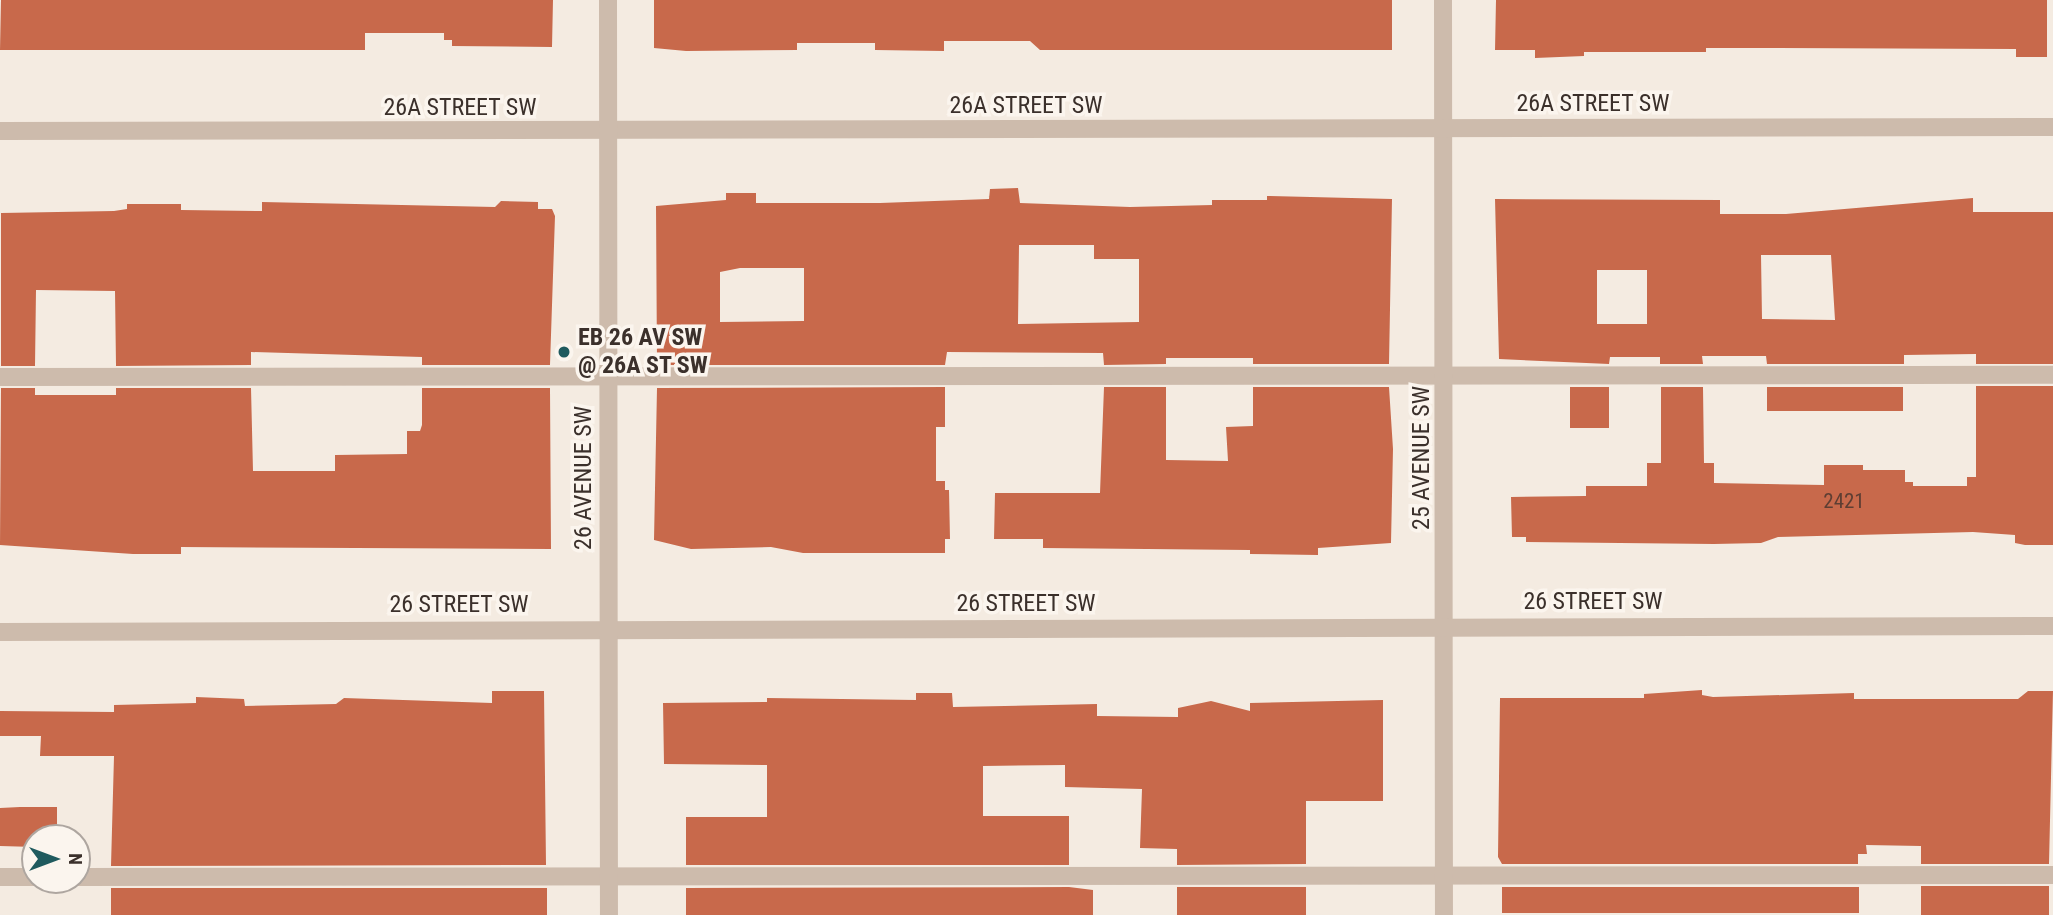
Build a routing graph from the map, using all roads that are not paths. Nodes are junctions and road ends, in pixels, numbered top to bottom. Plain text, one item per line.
1 (608, 0) edge
2 (1443, 0) edge
3 (2053, 127) edge
4 (1444, 129) junction
5 (0, 131) edge
6 (608, 132) junction
7 (2053, 375) edge
8 (609, 376) junction
9 (0, 377) edge
10 (1446, 377) junction
11 (2053, 626) edge
12 (1446, 627) junction
13 (608, 629) junction
14 (0, 632) edge
15 (2053, 876) edge
16 (0, 877) edge
17 (21, 877) edge
18 (91, 877) edge
19 (1444, 877) junction
20 (609, 880) junction
21 (609, 915) edge
22 (1444, 915) edge

1 - 6 street, 26 AVENUE SW
2 - 4 street, 25 AVENUE SW
3 - 4 street, 26A STREET SW
4 - 6 street, 26A STREET SW
4 - 10 street, 25 AVENUE SW
5 - 6 street, 26A STREET SW
6 - 8 street, 26 AVENUE SW
7 - 10 street
8 - 9 street
8 - 10 street
8 - 13 street, 26 AVENUE SW
10 - 12 street, 25 AVENUE SW
11 - 12 street, 26 STREET SW
12 - 13 street, 26 STREET SW
12 - 19 street, 25 AVENUE SW
13 - 14 street, 26 STREET SW
13 - 20 street, 26 AVENUE SW
15 - 19 street
16 - 17 street
18 - 20 street
19 - 20 street
19 - 22 street, 25 AVENUE SW
20 - 21 street, 26 AVENUE SW

